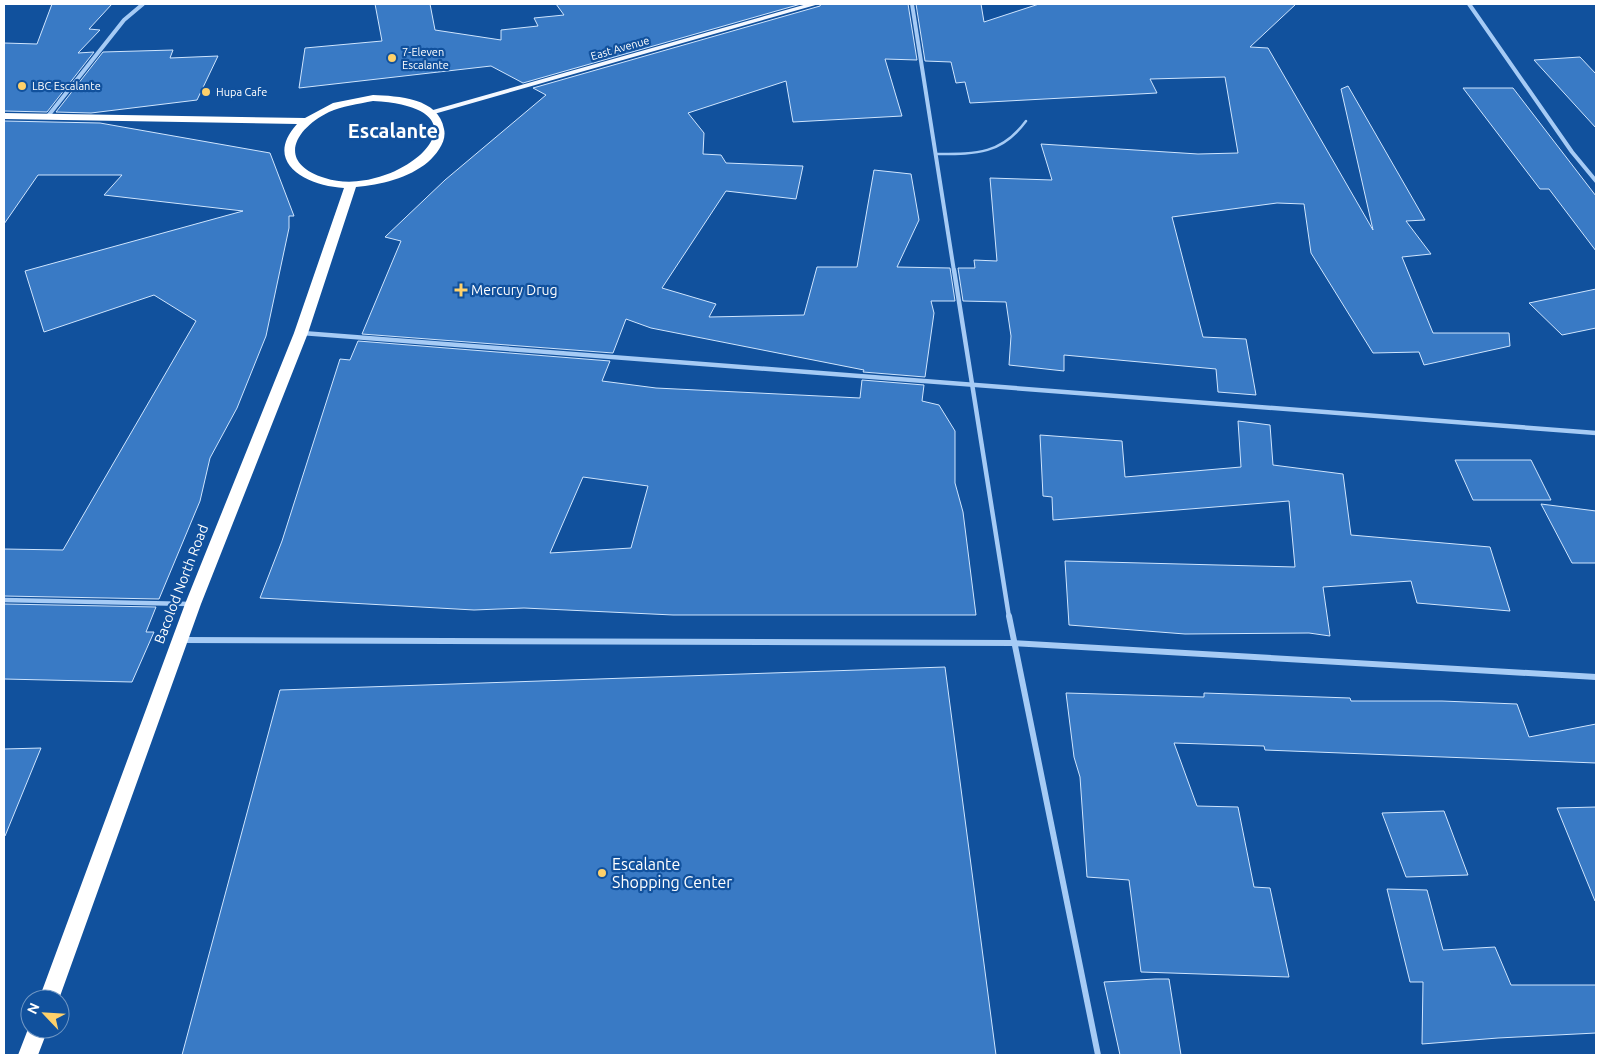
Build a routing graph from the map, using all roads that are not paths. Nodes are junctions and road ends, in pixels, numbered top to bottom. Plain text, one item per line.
1 (143, 4) edge
2 (815, 4) edge
3 (912, 4) edge
4 (1469, 4) edge
5 (431, 112) junction
6 (4, 116) edge
7 (48, 116) junction
8 (307, 120) junction
9 (1026, 121) dead end
10 (936, 154) junction
11 (1596, 181) edge
12 (351, 184) junction
13 (302, 333) junction
14 (973, 384) junction
15 (1596, 433) edge
16 (4, 600) edge
17 (193, 604) junction
18 (179, 640) junction
19 (1013, 643) junction
20 (1596, 677) edge
21 (53, 989) edge
22 (34, 1039) edge
23 (28, 1055) edge
24 (1098, 1055) edge

1 - 7 street
2 - 5 main road, East Avenue
3 - 10 street
4 - 11 street
5 - 8 highway
5 - 12 highway
6 - 7 highway
7 - 8 highway
8 - 12 highway
9 - 10 lane
10 - 14 street
12 - 13 highway, Bacolod North Road
13 - 14 street
13 - 17 highway, Bacolod North Road
14 - 15 street
14 - 19 street
16 - 17 street
17 - 18 highway, Bacolod North Road
18 - 19 street
18 - 21 highway, Bacolod North Road
19 - 20 street
19 - 24 street
22 - 23 highway

